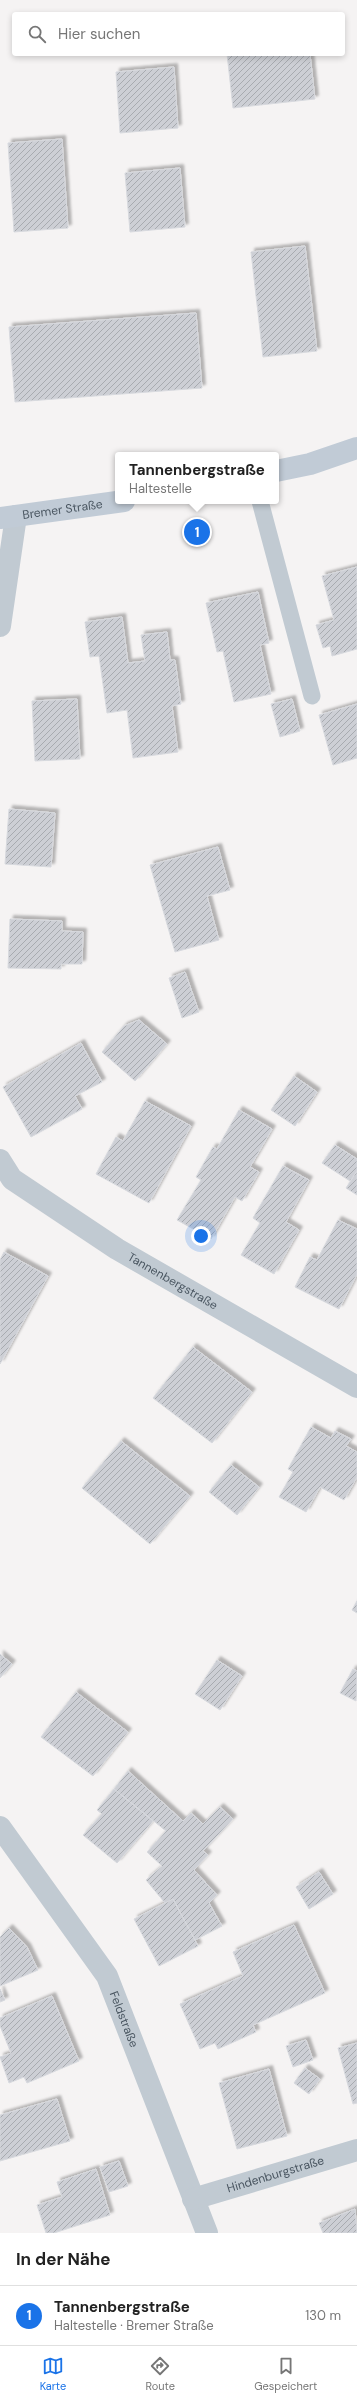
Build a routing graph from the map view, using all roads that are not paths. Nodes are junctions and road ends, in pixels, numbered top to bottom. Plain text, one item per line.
1 (357, 448) edge
2 (279, 470) edge
3 (115, 502) edge
4 (261, 504) edge
5 (8, 517) edge
6 (0, 626) edge
7 (312, 696) dead end
8 (0, 1160) edge
9 (357, 1387) edge
10 (0, 1827) edge
11 (357, 2150) edge
12 (193, 2199) junction
13 (207, 2233) edge

1 - 2 main road
3 - 5 main road, Bremer Straße
4 - 7 lane
5 - 6 street
8 - 9 street, Tannenbergstraße
10 - 12 street, Feldstraße
11 - 12 street, Hindenburgstraße
12 - 13 street, Feldstraße

